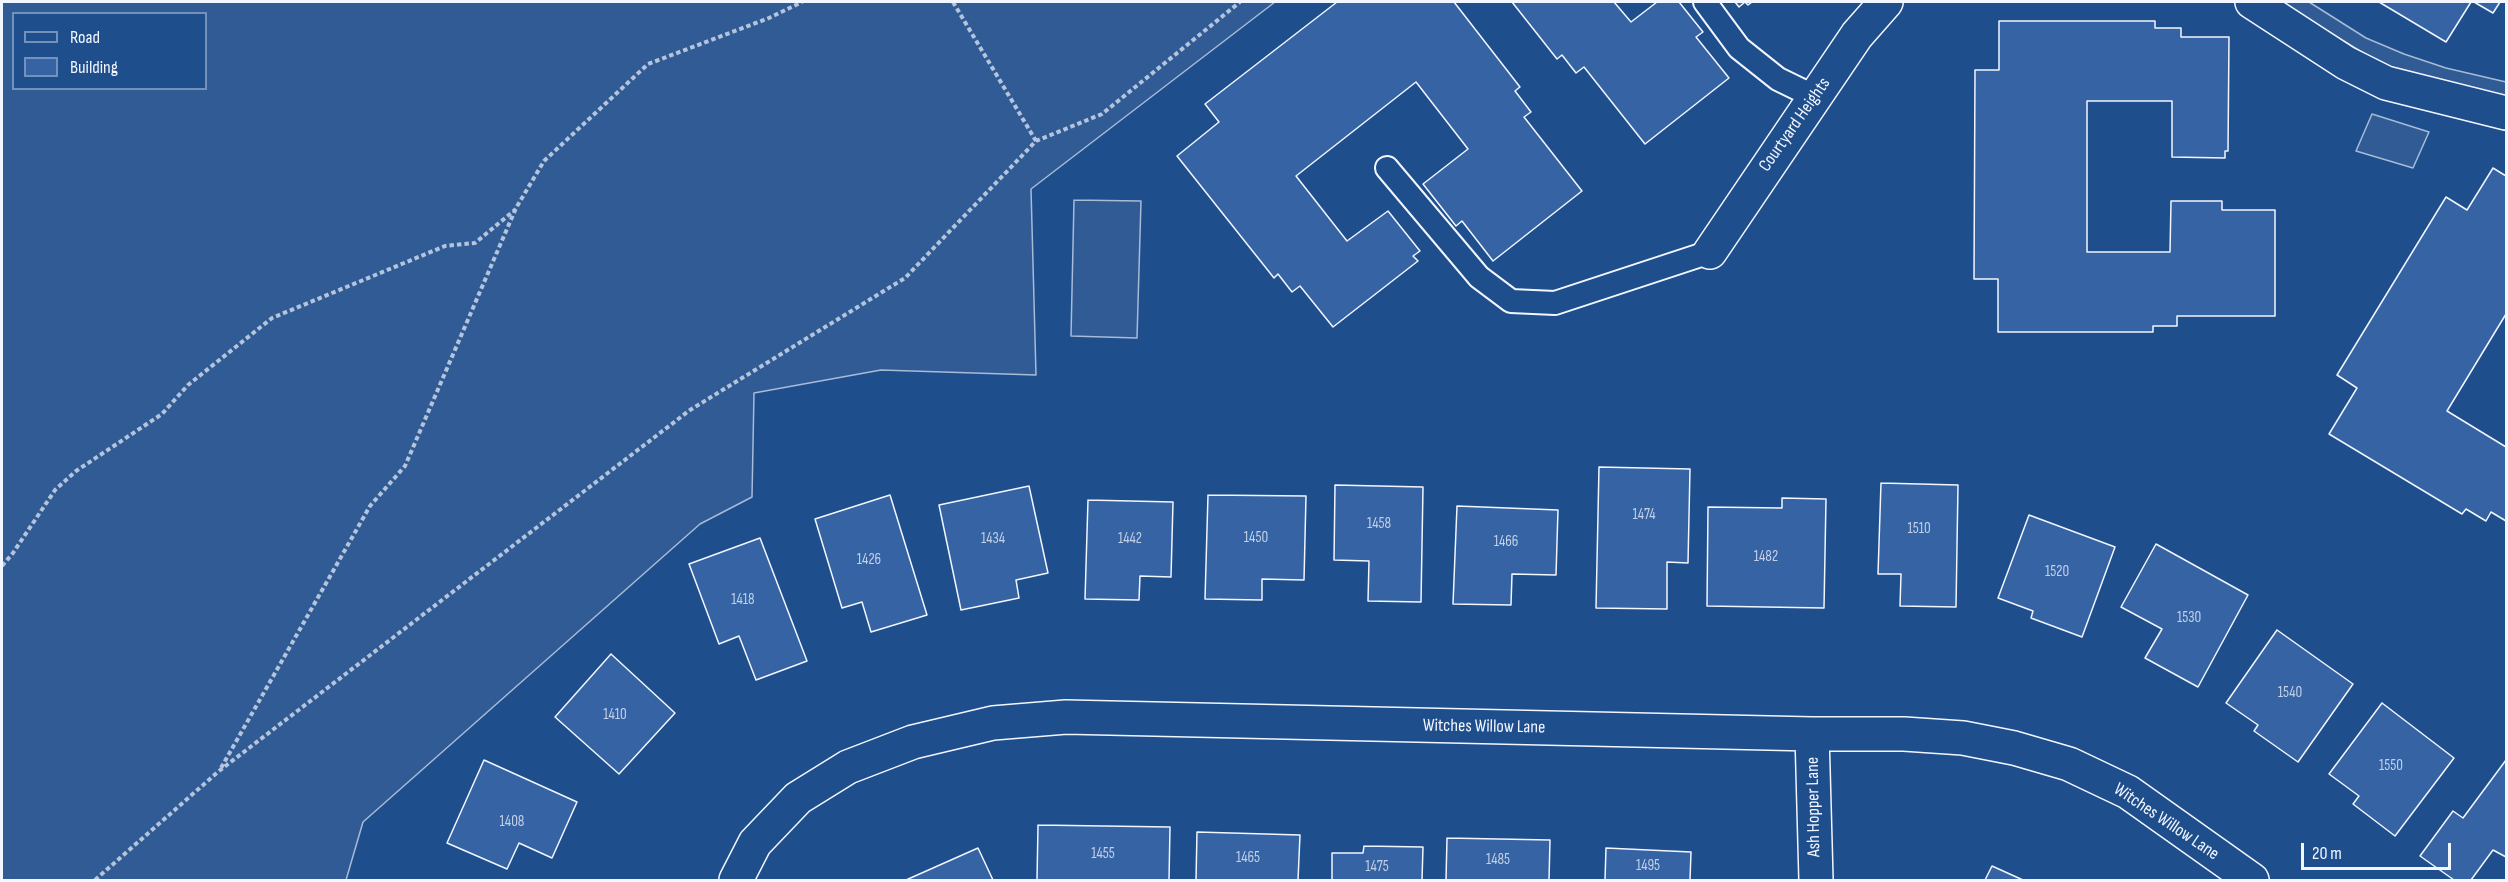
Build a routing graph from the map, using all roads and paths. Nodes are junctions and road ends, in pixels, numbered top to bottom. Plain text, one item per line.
1 (802, 2) edge
2 (953, 2) edge
3 (1240, 2) edge
4 (1705, 2) edge
5 (1886, 2) edge
6 (2252, 2) edge
7 (1815, 97) junction
8 (2506, 113) edge
9 (1036, 141) junction
10 (1387, 168) dead end
11 (516, 208) junction
12 (1710, 252) joint
13 (2, 566) edge
14 (1812, 734) junction
15 (219, 771) junction
16 (94, 880) edge
17 (736, 880) edge
18 (1816, 880) edge
19 (2252, 880) edge

1 - 11 path
2 - 9 path
3 - 9 path
4 - 7 lane
5 - 7 street, Courtyard Heights
6 - 8 street
7 - 12 street, Courtyard Heights
9 - 15 path
10 - 12 lane
11 - 13 path
11 - 15 path
14 - 17 street, Witches Willow Lane
14 - 18 street, Ash Hopper Lane
14 - 19 street, Witches Willow Lane
15 - 16 path

